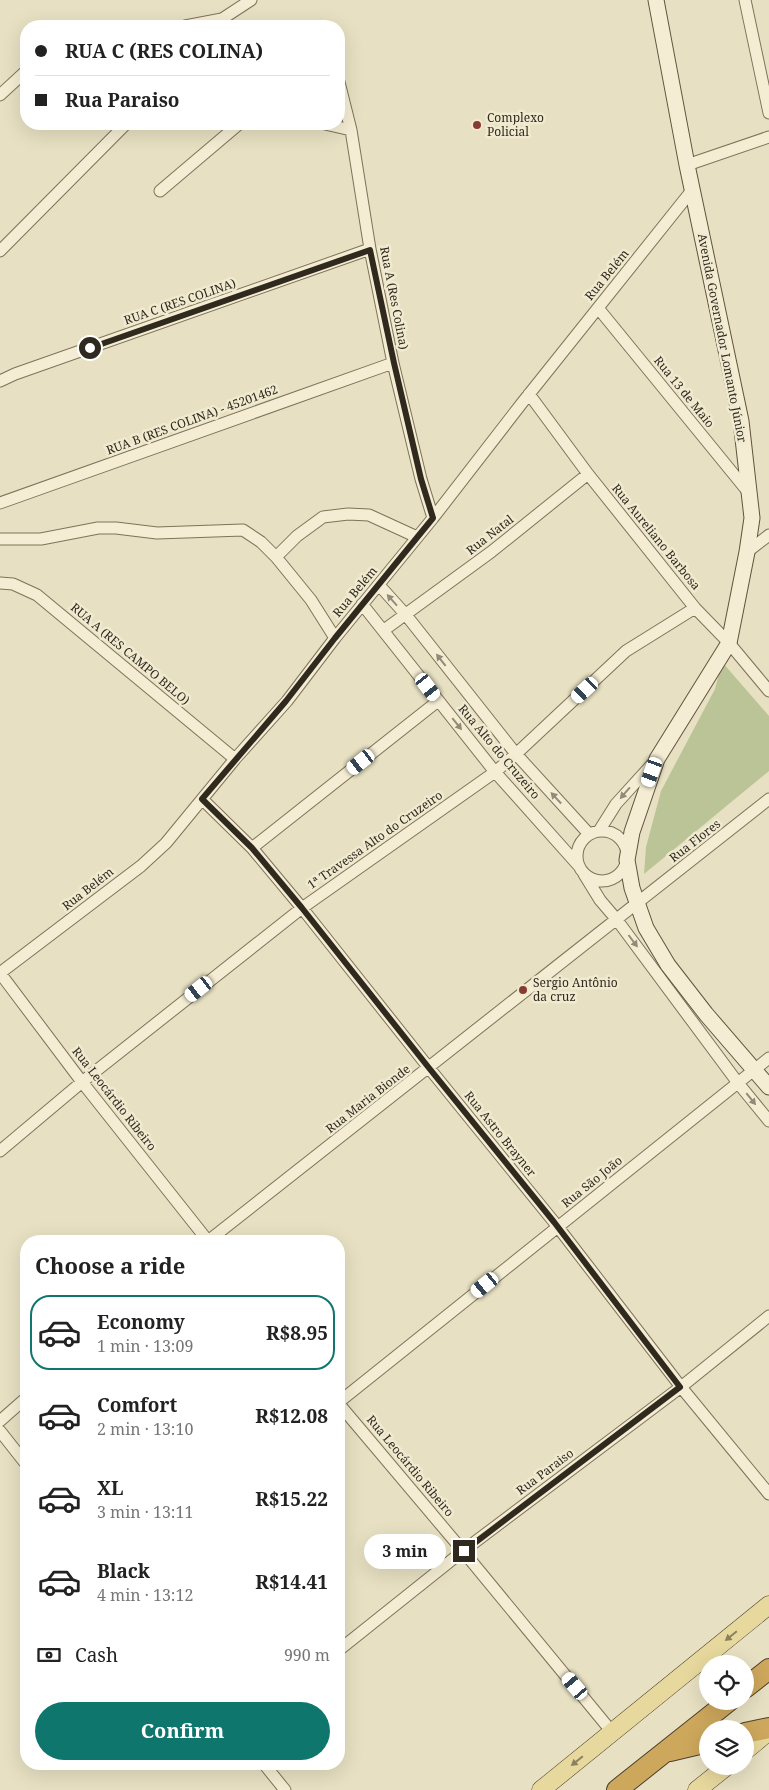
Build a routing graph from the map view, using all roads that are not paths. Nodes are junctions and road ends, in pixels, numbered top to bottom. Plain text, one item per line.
1 (251, 0) edge
2 (656, 0) edge
3 (745, 0) edge
4 (222, 20) edge
5 (20, 77) edge
6 (0, 96) edge
7 (345, 106) edge
8 (769, 113) edge
9 (345, 129) edge
10 (120, 130) edge
11 (232, 130) edge
12 (351, 130) junction
13 (769, 137) edge
14 (688, 165) junction
15 (693, 189) junction
16 (160, 191) dead end
17 (370, 250) junction
18 (0, 251) edge
19 (598, 308) junction
20 (394, 363) junction
21 (0, 381) edge
22 (529, 394) junction
23 (588, 474) junction
24 (749, 492) junction
25 (0, 502) edge
26 (433, 518) junction
27 (769, 535) edge
28 (417, 537) junction
29 (0, 539) edge
30 (747, 552) junction
31 (276, 557) junction
32 (0, 583) edge
33 (379, 585) junction
34 (362, 604) junction
35 (695, 608) junction
36 (406, 615) junction
37 (384, 630) junction
38 (335, 638) junction
39 (729, 643) junction
40 (769, 691) edge
41 (438, 702) junction
42 (516, 754) junction
43 (235, 759) junction
44 (657, 760) junction
45 (495, 772) junction
46 (202, 799) junction
47 (769, 799) edge
48 (594, 832) junction
49 (252, 848) junction
50 (628, 860) junction
51 (581, 869) junction
52 (638, 903) junction
53 (302, 908) junction
54 (617, 920) junction
55 (0, 973) edge
56 (769, 1058) edge
57 (429, 1068) junction
58 (755, 1069) junction
59 (82, 1082) junction
60 (738, 1083) junction
61 (769, 1087) edge
62 (769, 1121) edge
63 (0, 1151) edge
64 (558, 1227) junction
65 (203, 1235) edge
66 (216, 1235) edge
67 (769, 1316) edge
68 (680, 1387) junction
69 (345, 1398) edge
70 (20, 1403) edge
71 (345, 1410) edge
72 (0, 1421) edge
73 (0, 1431) edge
74 (20, 1456) edge
75 (769, 1494) edge
76 (464, 1551) junction
77 (769, 1606) edge
78 (345, 1645) edge
79 (769, 1669) edge
80 (754, 1681) edge
81 (717, 1710) edge
82 (769, 1730) edge
83 (612, 1732) junction
84 (754, 1732) edge
85 (754, 1743) edge
86 (699, 1744) edge
87 (666, 1752) junction
88 (269, 1770) edge
89 (716, 1775) edge
90 (285, 1790) edge
91 (541, 1790) edge
92 (617, 1790) edge
93 (697, 1790) edge

1 - 4 street
2 - 14 main road, Avenida Governador Lomanto Júnior
3 - 8 street
5 - 6 street
7 - 12 street, Rua A (Res Colina)
9 - 12 street
10 - 18 street
11 - 16 street
12 - 17 street, Rua A (Res Colina)
13 - 14 street
14 - 15 main road, Avenida Governador Lomanto Júnior
15 - 19 street, Rua Belém
15 - 24 main road, Avenida Governador Lomanto Júnior
17 - 20 street, Rua A (Res Colina)
17 - 21 street, RUA C (RES COLINA)
19 - 22 street, Rua Belém
19 - 24 street, Rua 13 de Maio
20 - 25 street, RUA B (RES COLINA) - 45201462
20 - 26 street, Rua A (Res Colina)
22 - 23 street, Rua Aureliano Barbosa
22 - 26 street, Rua Belém
23 - 35 street, Rua Aureliano Barbosa
23 - 36 street, Rua Natal
24 - 30 main road, Avenida Governador Lomanto Júnior
26 - 28 street, Rua Belém
27 - 30 street
28 - 31 street
28 - 33 street, Rua Belém
29 - 31 street
30 - 39 main road, Avenida Governador Lomanto Júnior
31 - 38 street
32 - 43 street, RUA A (RES CAMPO BELO)
33 - 34 street, Rua Belém
36 -> 33 street, Rua Alto do Cruzeiro
34 - 37 street, Rua Alto do Cruzeiro
34 - 38 street, Rua Belém
35 - 39 street, Rua Aureliano Barbosa
35 - 42 street, 1ª Travessa Alto do Cruzeiro
36 - 37 street
42 -> 36 street, Rua Alto do Cruzeiro
37 - 41 street, Rua Alto do Cruzeiro
38 - 43 street, Rua Belém
39 - 40 street, Rua Aureliano Barbosa
39 - 44 main road, Avenida Governador Lomanto Júnior
41 -> 45 street, Rua Alto do Cruzeiro
41 - 49 street
42 - 45 street, 1ª Travessa Alto do Cruzeiro
48 -> 42 street, Rua Alto do Cruzeiro
43 - 46 street, Rua Belém
44 -> 48 street
44 - 50 main road, Avenida Governador Lomanto Júnior
45 - 51 street, Rua Alto do Cruzeiro
45 - 53 street, 1ª Travessa Alto do Cruzeiro
46 - 49 street, Rua Astro Brayner
46 - 55 street, Rua Belém
47 - 52 street, Rua Flores
48 - 50 street
48 - 51 street
49 - 53 street, Rua Astro Brayner
50 - 51 street
50 - 52 main road, Avenida Governador Lomanto Júnior
51 - 54 street, Rua Alto do Cruzeiro
52 - 54 street, Rua Maria Bionde
52 - 58 main road, Avenida Governador Lomanto Júnior
53 - 57 street, Rua Astro Brayner
53 - 59 street, 1ª Travessa Alto do Cruzeiro
54 - 57 street, Rua Maria Bionde
54 -> 60 street, Rua Alto do Cruzeiro
55 - 59 street, Rua Leocárdio Ribeiro
56 - 58 street, Rua São João
57 - 64 street, Rua Astro Brayner
57 - 66 street, Rua Maria Bionde
58 - 60 street, Rua São João
58 - 61 main road, Avenida Governador Lomanto Júnior
59 - 63 street, 1ª Travessa Alto do Cruzeiro
59 - 65 street, Rua Leocárdio Ribeiro
60 -> 62 street, Rua Alto do Cruzeiro
60 - 64 street, Rua São João
64 - 68 street, Rua Astro Brayner
64 - 69 street, Rua São João
67 - 68 street, Rua Paraiso
68 - 75 street, Rua Astro Brayner
68 - 76 street, Rua Paraiso
70 - 72 street
71 - 76 street, Rua Leocárdio Ribeiro
73 - 74 street
76 - 78 street, Rua Paraiso
76 - 83 street, Rua Leocárdio Ribeiro
77 -> 83 main road
79 - 80 highway
81 - 87 highway
82 - 84 highway
82 - 85 main road
83 -> 91 main road
86 - 87 highway
87 - 92 highway
88 - 90 street
89 - 93 main road

